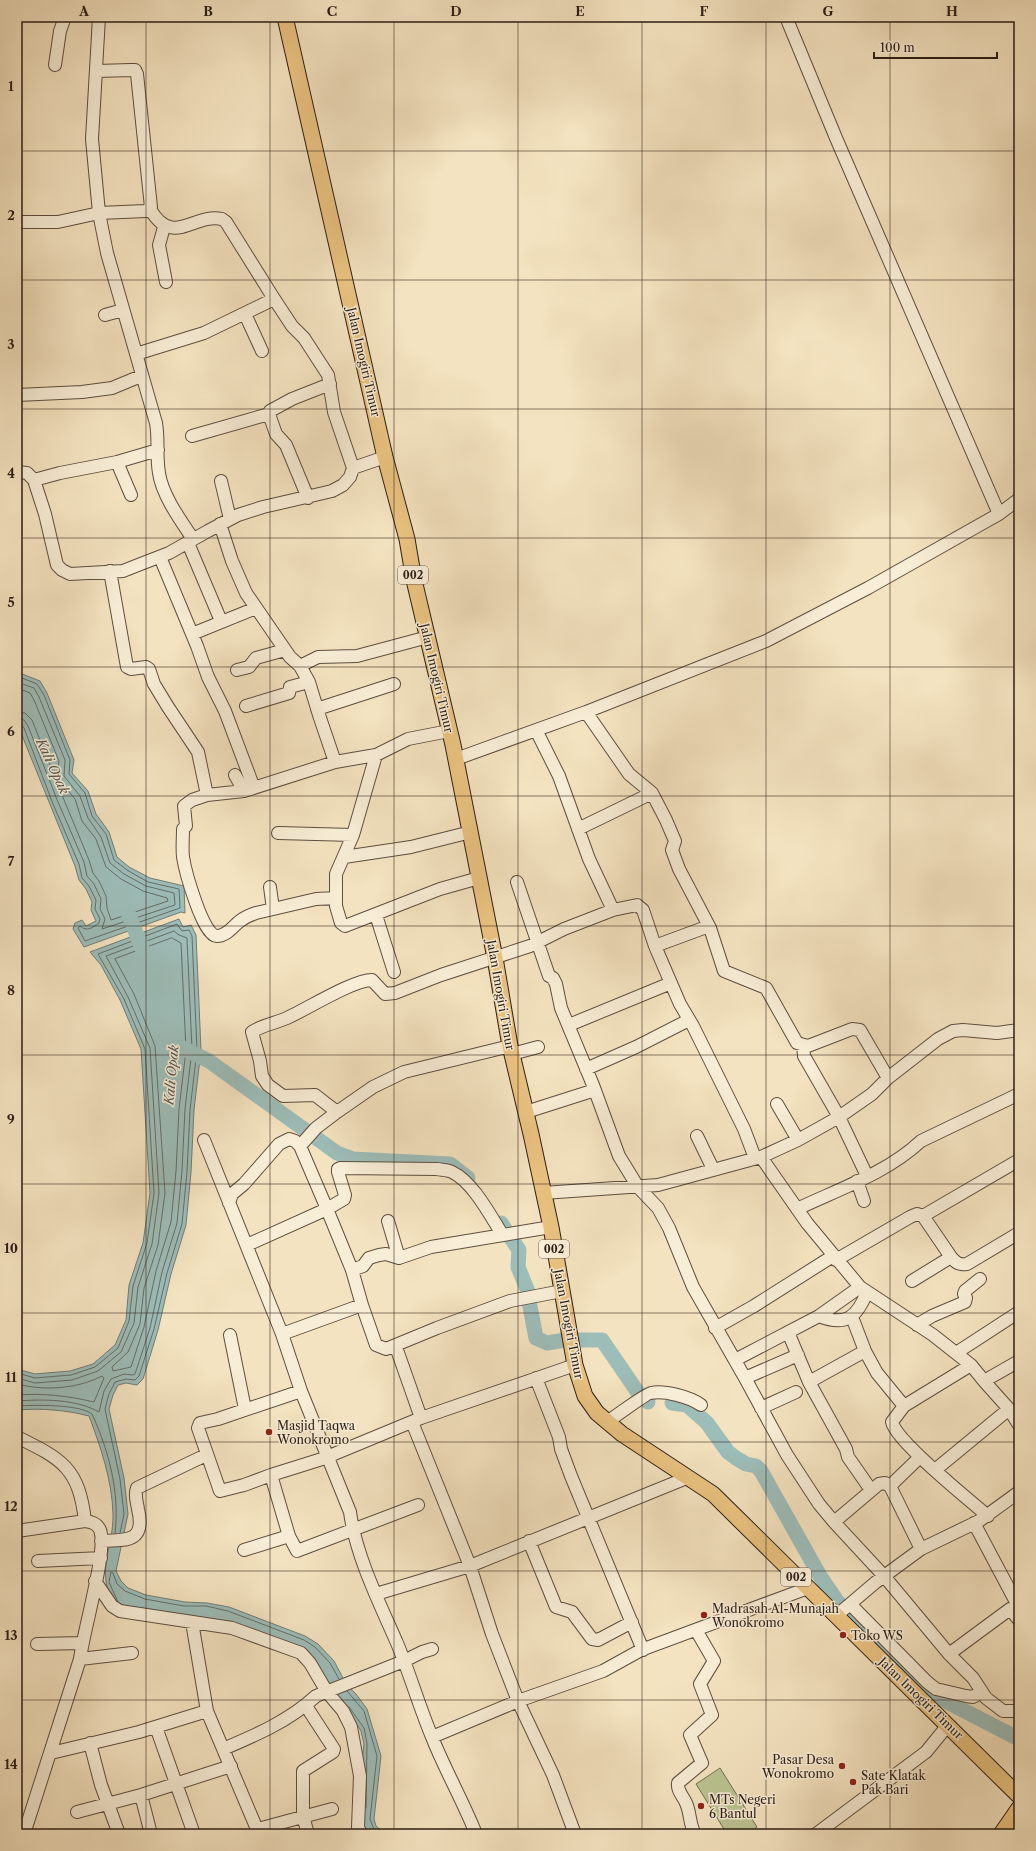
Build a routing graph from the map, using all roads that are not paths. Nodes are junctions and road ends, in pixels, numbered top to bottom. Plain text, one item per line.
1 (65, 17) edge
2 (99, 17) edge
3 (285, 17) edge
4 (786, 17) edge
5 (55, 65) dead end
6 (97, 70) junction
7 (150, 209) junction
8 (99, 213) junction
9 (17, 222) edge
10 (164, 227) junction
11 (166, 282) dead end
12 (274, 299) junction
13 (123, 310) junction
14 (245, 314) junction
15 (105, 315) dead end
16 (262, 351) dead end
17 (136, 354) junction
18 (141, 376) junction
19 (330, 384) junction
20 (17, 396) edge
21 (269, 414) junction
22 (192, 436) dead end
23 (158, 450) junction
24 (385, 457) junction
25 (117, 462) junction
26 (353, 468) junction
27 (17, 472) edge
28 (34, 480) junction
29 (221, 481) dead end
30 (131, 495) dead end
31 (308, 498) junction
32 (1019, 499) edge
33 (999, 514) junction
34 (225, 522) junction
35 (190, 541) junction
36 (160, 557) junction
37 (110, 571) junction
38 (256, 608) junction
39 (222, 621) junction
40 (192, 634) junction
41 (428, 637) junction
42 (285, 650) junction
43 (300, 666) junction
44 (237, 670) dead end
45 (309, 682) junction
46 (394, 684) dead end
47 (246, 706) dead end
48 (317, 709) junction
49 (586, 712) junction
50 (536, 730) junction
51 (449, 731) junction
52 (376, 755) junction
53 (456, 759) junction
54 (335, 762) junction
55 (235, 776) dead end
56 (249, 790) junction
57 (652, 793) junction
58 (207, 795) junction
59 (578, 829) junction
60 (471, 832) junction
61 (278, 833) dead end
62 (353, 835) junction
63 (344, 857) junction
64 (479, 878) junction
65 (517, 882) dead end
66 (270, 887) dead end
67 (336, 898) junction
68 (273, 909) junction
69 (613, 910) junction
70 (376, 915) junction
71 (709, 926) junction
72 (538, 942) junction
73 (655, 946) junction
74 (496, 958) junction
75 (394, 972) dead end
76 (671, 983) junction
77 (689, 1020) junction
78 (569, 1025) junction
79 (1019, 1030) edge
80 (803, 1046) junction
81 (538, 1047) dead end
82 (511, 1050) junction
83 (586, 1068) junction
84 (888, 1078) junction
85 (595, 1090) junction
86 (1019, 1094) edge
87 (777, 1104) dead end
88 (337, 1112) junction
89 (526, 1112) junction
90 (839, 1117) junction
91 (697, 1136) dead end
92 (204, 1140) dead end
93 (798, 1140) junction
94 (302, 1144) junction
95 (758, 1157) junction
96 (1019, 1160) edge
97 (713, 1169) junction
98 (862, 1178) junction
99 (638, 1187) junction
100 (543, 1194) junction
101 (864, 1201) dead end
102 (229, 1203) junction
103 (327, 1209) junction
104 (797, 1209) junction
105 (923, 1216) junction
106 (388, 1221) dead end
107 (551, 1227) junction
108 (1019, 1233) edge
109 (505, 1234) junction
110 (247, 1245) junction
111 (951, 1257) junction
112 (399, 1258) junction
113 (835, 1258) junction
114 (352, 1270) junction
115 (980, 1279) dead end
116 (912, 1281) dead end
117 (864, 1290) junction
118 (562, 1291) junction
119 (362, 1305) junction
120 (1019, 1312) edge
121 (820, 1316) junction
122 (852, 1317) junction
123 (917, 1325) junction
124 (715, 1328) junction
125 (788, 1332) junction
126 (282, 1334) junction
127 (230, 1335) dead end
128 (396, 1347) junction
129 (865, 1351) junction
130 (956, 1353) junction
131 (798, 1355) junction
132 (735, 1360) junction
133 (1019, 1361) edge
134 (574, 1365) junction
135 (971, 1365) junction
136 (536, 1378) junction
137 (745, 1378) junction
138 (984, 1381) junction
139 (809, 1382) junction
140 (301, 1391) junction
141 (796, 1392) dead end
142 (701, 1405) dead end
143 (904, 1406) junction
144 (761, 1408) junction
145 (245, 1409) junction
146 (1009, 1409) junction
147 (417, 1420) junction
148 (607, 1422) junction
149 (1019, 1425) edge
150 (17, 1437) edge
151 (206, 1455) junction
152 (328, 1457) junction
153 (920, 1457) junction
154 (935, 1470) junction
155 (271, 1475) junction
156 (689, 1477) junction
157 (890, 1486) junction
158 (871, 1490) junction
159 (1019, 1492) edge
160 (418, 1505) dead end
161 (988, 1516) junction
162 (588, 1519) junction
163 (85, 1520) junction
164 (834, 1522) junction
165 (974, 1523) junction
166 (352, 1530) junction
167 (17, 1531) edge
168 (289, 1536) junction
169 (106, 1541) junction
170 (529, 1541) junction
171 (921, 1549) junction
172 (244, 1550) dead end
173 (101, 1558) junction
174 (38, 1561) dead end
175 (470, 1566) junction
176 (884, 1576) junction
177 (95, 1581) junction
178 (808, 1588) junction
179 (376, 1594) junction
180 (1015, 1606) edge
181 (844, 1609) junction
182 (1019, 1620) edge
183 (192, 1622) junction
184 (632, 1622) junction
185 (696, 1630) junction
186 (82, 1643) junction
187 (37, 1644) dead end
188 (432, 1648) dead end
189 (643, 1650) junction
190 (132, 1653) dead end
191 (948, 1654) junction
192 (80, 1659) junction
193 (404, 1661) junction
194 (329, 1691) junction
195 (982, 1692) junction
196 (518, 1701) junction
197 (306, 1706) junction
198 (207, 1711) junction
199 (1019, 1711) edge
200 (948, 1725) junction
201 (156, 1727) junction
202 (432, 1737) junction
203 (90, 1744) junction
204 (223, 1749) junction
205 (51, 1753) junction
206 (231, 1766) junction
207 (177, 1784) junction
208 (141, 1795) junction
209 (1019, 1796) edge
210 (107, 1804) junction
211 (1019, 1808) edge
212 (332, 1809) dead end
213 (78, 1812) dead end
214 (303, 1816) junction
215 (259, 1832) edge
216 (24, 1834) edge
217 (119, 1834) edge
218 (151, 1834) edge
219 (194, 1834) edge
220 (308, 1834) edge
221 (361, 1834) edge
222 (476, 1834) edge
223 (576, 1834) edge
224 (695, 1834) edge
225 (816, 1834) edge
226 (1001, 1834) edge

1 - 5 street
2 - 6 street
3 - 24 main road, Jalan Imogiri Timur / 002
4 - 33 street
6 - 7 street
6 - 8 street
7 - 8 street
7 - 10 street
8 - 9 street
8 - 13 street
10 - 11 street
10 - 12 street
12 - 14 street
12 - 19 street
13 - 15 street
13 - 17 street
14 - 16 street
14 - 17 street
17 - 18 street
18 - 20 street
18 - 23 street
19 - 21 street
19 - 26 street
21 - 22 street
21 - 31 street
23 - 25 street
23 - 35 street
24 - 26 street
24 - 41 main road, Jalan Imogiri Timur / 002
25 - 28 street
25 - 30 street
26 - 31 street
27 - 28 street
28 - 37 street
29 - 34 street
31 - 34 street
32 - 33 street
33 - 49 street
34 - 35 street
34 - 38 street
35 - 36 street
35 - 39 street
36 - 37 street
36 - 40 street
37 - 58 street
38 - 39 street
38 - 42 street
39 - 40 street
40 - 56 street
41 - 43 street
41 - 51 main road, Jalan Imogiri Timur / 002
42 - 43 street
42 - 44 street
43 - 45 street
45 - 47 street
45 - 48 street
46 - 48 street
48 - 54 street
49 - 50 street
49 - 57 street
50 - 53 street
50 - 59 street
51 - 52 street
51 - 53 main road, Jalan Imogiri Timur / 002
52 - 54 street
52 - 62 street
53 - 60 main road, Jalan Imogiri Timur / 002
54 - 56 street
55 - 56 street
56 - 58 street
57 - 59 street
57 - 71 street
58 - 68 street
59 - 69 street
60 - 63 street
60 - 64 main road, Jalan Imogiri Timur / 002
61 - 62 street
62 - 63 street
63 - 67 street
64 - 70 street
64 - 74 main road, Jalan Imogiri Timur / 002
65 - 72 street
66 - 68 street
67 - 68 street
67 - 70 street
69 - 72 street
69 - 73 street
70 - 75 street
71 - 73 street
71 - 80 street
72 - 74 street
72 - 78 street
73 - 76 street
74 - 82 main road, Jalan Imogiri Timur / 002
74 - 88 street
76 - 77 street
76 - 78 street
77 - 83 street
77 - 95 street
78 - 83 street
79 - 84 street
80 - 84 street
80 - 90 street
81 - 82 street
82 - 88 street
82 - 89 main road, Jalan Imogiri Timur / 002
83 - 85 street
84 - 90 street
85 - 89 street
85 - 99 street
86 - 98 street
87 - 93 street
88 - 94 street
89 - 100 main road, Jalan Imogiri Timur / 002
90 - 93 street
90 - 98 street
91 - 97 street
92 - 102 street
93 - 95 street
94 - 102 street
94 - 103 street
95 - 97 street
95 - 104 street
96 - 105 street
97 - 99 street
98 - 101 street
98 - 104 street
99 - 100 street
99 - 124 street
100 - 107 main road, Jalan Imogiri Timur / 002
102 - 110 street
103 - 109 street
103 - 110 street
103 - 114 street
104 - 113 street
105 - 111 street
105 - 113 street
106 - 112 street
107 - 109 street
107 - 118 main road, Jalan Imogiri Timur / 002
108 - 111 street
109 - 112 street
110 - 126 street
111 - 116 street
112 - 114 street
113 - 117 street
113 - 124 street
114 - 119 street
115 - 123 street
117 - 121 street
117 - 122 street
117 - 123 street
118 - 128 street
118 - 134 main road, Jalan Imogiri Timur / 002
119 - 126 street
119 - 128 street
120 - 130 street
121 - 122 street
121 - 125 street
122 - 129 street
123 - 130 street
124 - 132 street
125 - 131 street
125 - 132 street
126 - 140 street
127 - 145 street
128 - 147 street
129 - 139 street
129 - 143 street
130 - 135 street
131 - 137 street
131 - 139 street
132 - 137 street
133 - 138 street
134 - 136 street
134 - 148 main road, Jalan Imogiri Timur / 002
135 - 138 street
135 - 143 street
136 - 147 street
136 - 162 street
137 - 144 street
138 - 146 street
139 - 158 street
140 - 145 street
140 - 152 street
141 - 144 street
142 - 148 street
143 - 153 street
144 - 164 street
145 - 151 street
146 - 149 street
146 - 154 street
147 - 152 street
147 - 175 street
148 - 156 main road, Jalan Imogiri Timur / 002
150 - 163 street
151 - 155 street
151 - 169 street
152 - 155 street
152 - 166 street
153 - 154 street
153 - 157 street
154 - 161 street
155 - 168 street
156 - 162 street
156 - 178 main road, Jalan Imogiri Timur / 002
157 - 158 street
157 - 171 street
158 - 164 street
159 - 161 street
160 - 166 street
161 - 165 street
162 - 170 street
162 - 184 street
163 - 167 street
163 - 169 street
164 - 176 street
165 - 171 street
165 - 180 street
166 - 168 street
166 - 179 street
168 - 172 street
169 - 173 street
170 - 175 street
170 - 184 street
171 - 176 street
173 - 174 street
173 - 177 street
175 - 179 street
175 - 196 street
176 - 181 street
176 - 191 street
177 - 183 street
177 - 186 street
178 - 181 main road, Jalan Imogiri Timur / 002
178 - 185 street
179 - 193 street
180 - 182 street
180 - 191 street
181 - 195 street
181 - 200 main road, Jalan Imogiri Timur / 002
183 - 194 street
183 - 198 street
184 - 189 street
185 - 189 street
185 - 224 street
186 - 187 street
186 - 192 street
188 - 193 street
189 - 196 street
190 - 192 street
191 - 195 street
192 - 205 street
193 - 194 street
193 - 202 street
194 - 197 street
194 - 221 street
195 - 199 street
196 - 202 street
196 - 223 street
197 - 204 street
197 - 214 street
198 - 201 street
198 - 204 street
200 - 209 main road, Jalan Imogiri Timur / 002
200 - 225 street
201 - 203 street
201 - 207 street
202 - 222 street
203 - 205 street
203 - 210 street
204 - 206 street
205 - 216 street
206 - 207 street
206 - 215 street
207 - 208 street
207 - 219 street
208 - 210 street
208 - 218 street
210 - 213 street
210 - 217 street
211 - 226 main road
212 - 214 street
214 - 215 street
214 - 220 street

